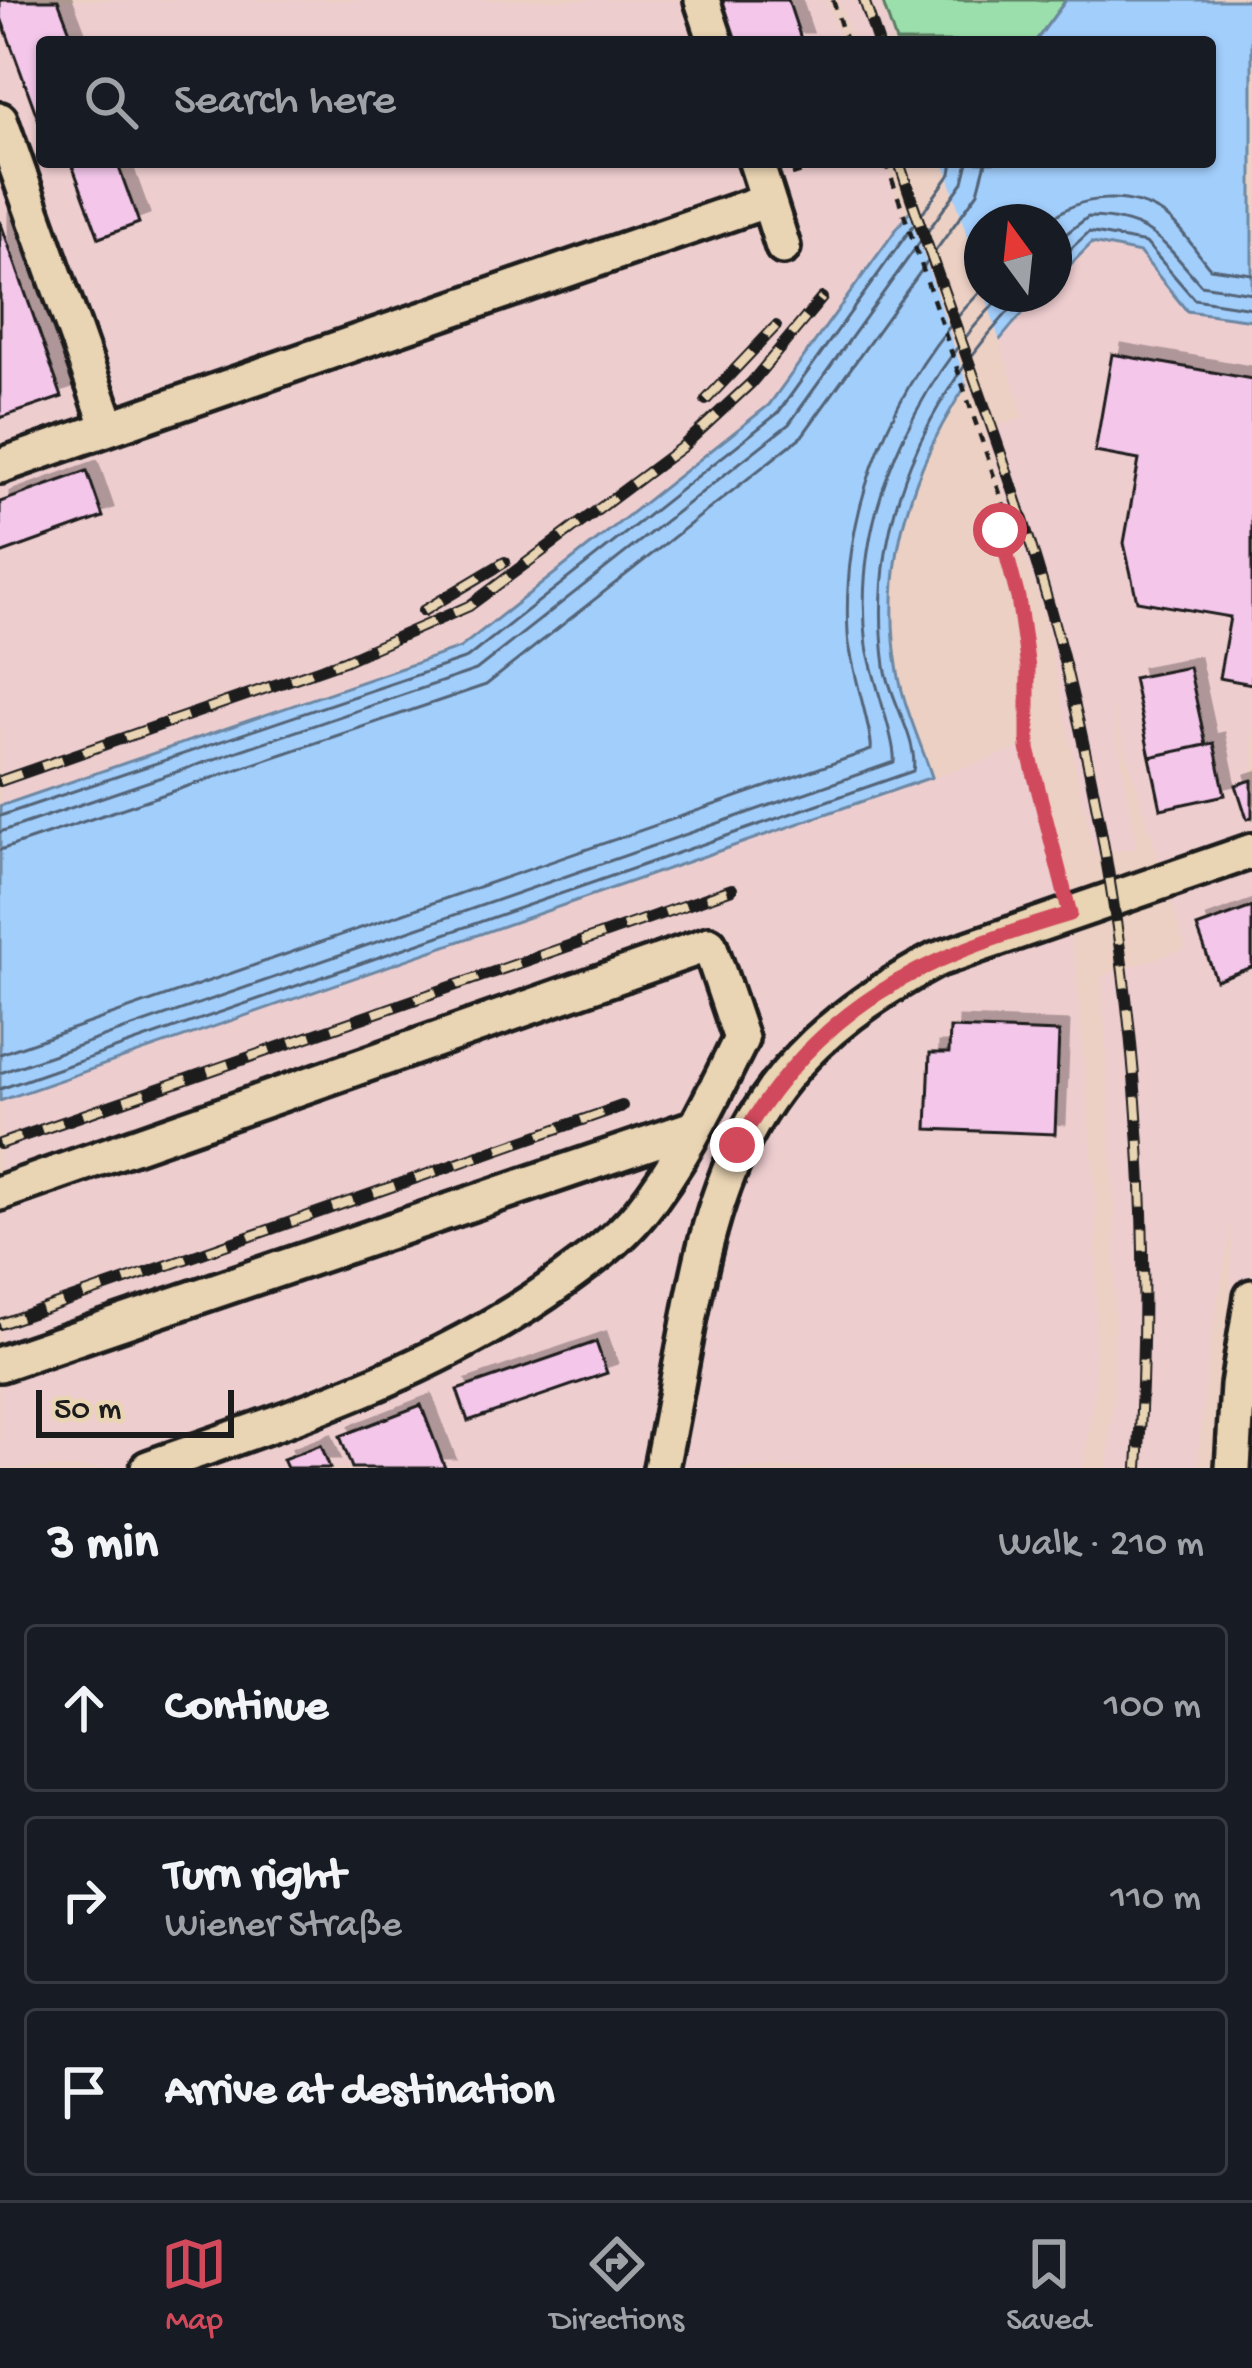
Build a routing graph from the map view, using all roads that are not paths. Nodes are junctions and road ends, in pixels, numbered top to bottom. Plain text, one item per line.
1 (702, 0) edge
2 (714, 36) edge
3 (0, 120) edge
4 (762, 182) edge
5 (784, 247) dead end
6 (109, 428) junction
7 (0, 466) edge
8 (1252, 850) edge
9 (696, 1127) junction
10 (0, 1193) edge
11 (1252, 1297) edge
12 (0, 1364) edge
13 (148, 1468) edge
14 (662, 1468) edge
15 (1233, 1468) edge

1 - 2 street
3 - 6 street
4 - 5 street
4 - 6 street
6 - 7 street
8 - 14 street
9 - 10 street
9 - 12 street
9 - 13 street
11 - 15 street

